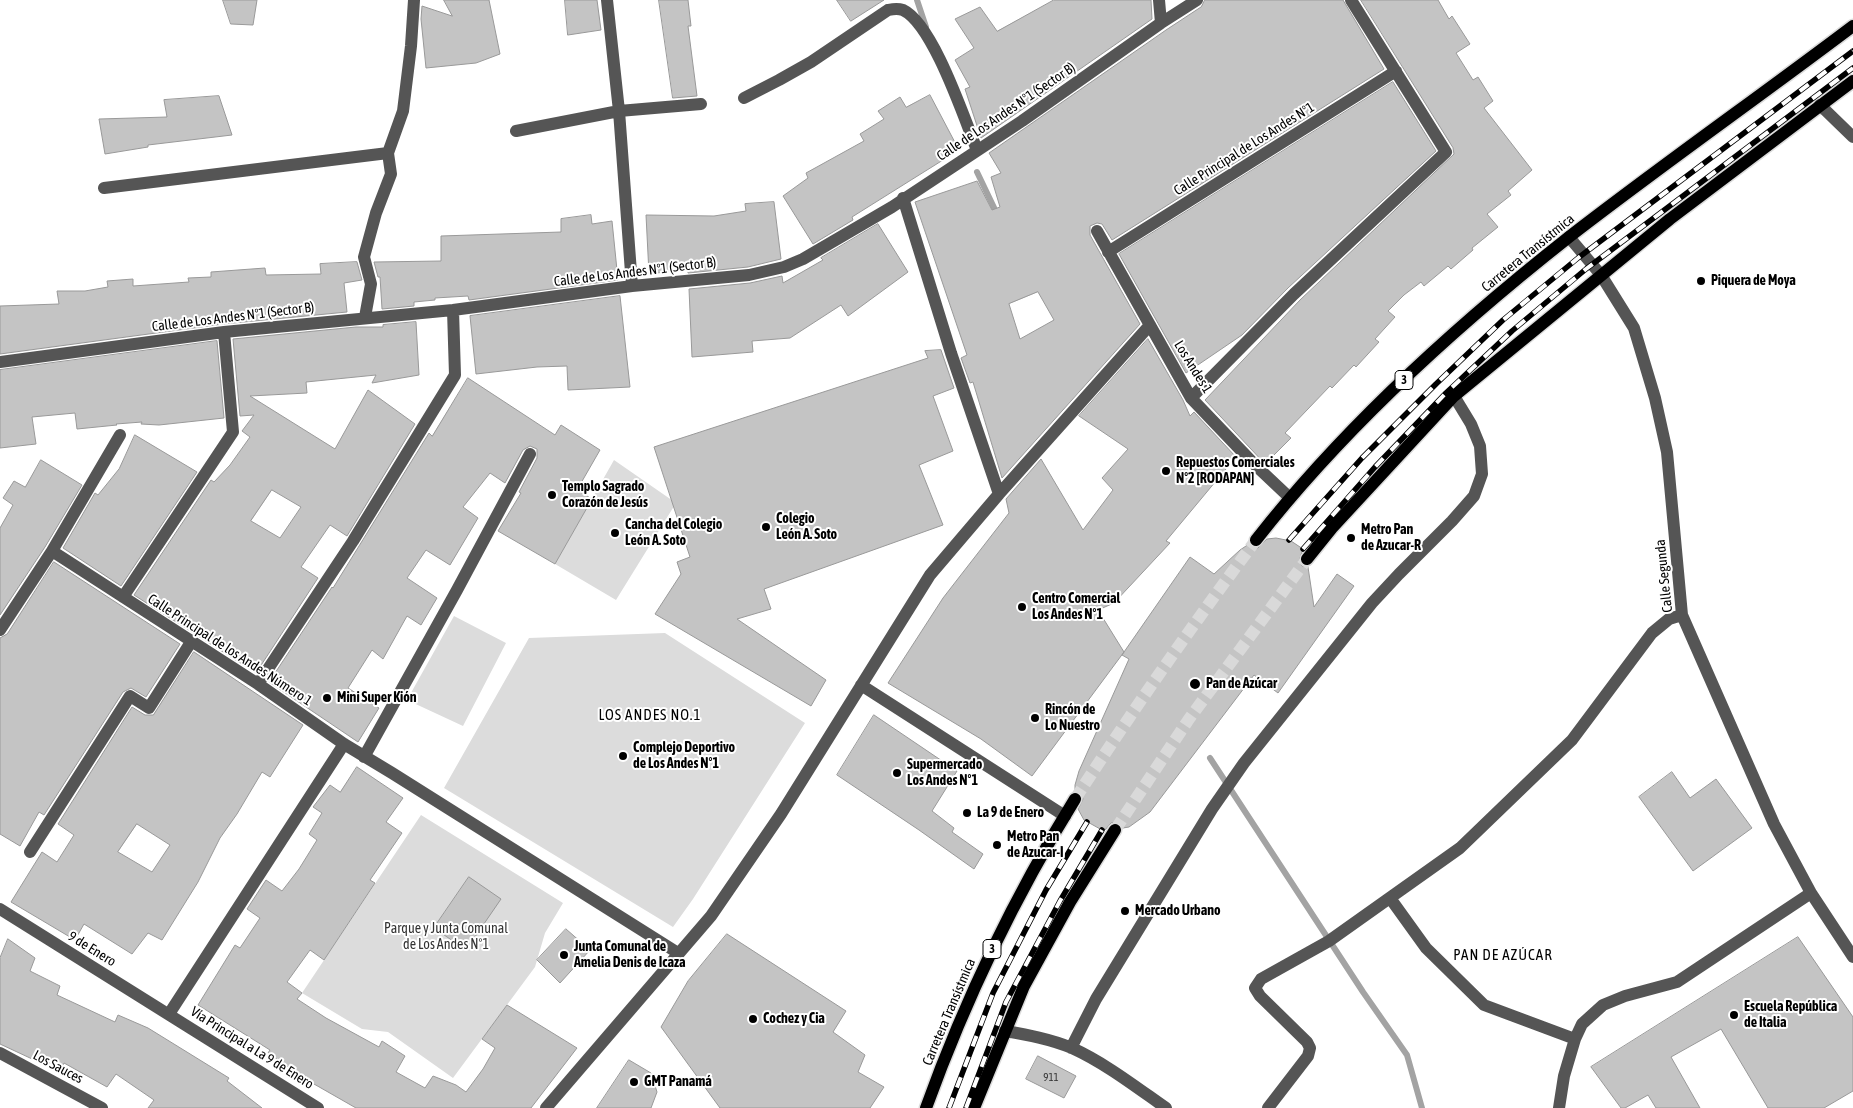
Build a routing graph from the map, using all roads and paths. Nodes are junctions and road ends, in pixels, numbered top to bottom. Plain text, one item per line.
1 (414, 0) edge
2 (607, 0) edge
3 (1158, 0) edge
4 (1197, 0) edge
5 (1351, 0) edge
6 (1161, 23) junction
7 (1853, 26) edge
8 (1396, 71) junction
9 (1853, 81) edge
10 (744, 98) dead end
11 (701, 104) dead end
12 (1820, 105) junction
13 (619, 111) junction
14 (516, 130) dead end
15 (1853, 137) edge
16 (977, 150) junction
17 (388, 153) junction
18 (104, 188) dead end
19 (904, 198) junction
20 (1097, 231) dead end
21 (1569, 237) junction
22 (1108, 252) junction
23 (1601, 275) junction
24 (632, 286) junction
25 (453, 310) junction
26 (365, 317) junction
27 (1150, 325) junction
28 (224, 332) junction
29 (0, 362) edge
30 (1454, 396) junction
31 (1191, 398) junction
32 (120, 435) dead end
33 (530, 454) dead end
34 (999, 494) junction
35 (1290, 498) junction
36 (1256, 540) tunnel mouth
37 (52, 551) junction
38 (1307, 559) tunnel mouth
39 (123, 598) junction
40 (1682, 615) junction
41 (0, 630) edge
42 (191, 642) junction
43 (258, 684) junction
44 (861, 685) junction
45 (344, 744) junction
46 (364, 757) junction
47 (1076, 798) tunnel mouth
48 (1065, 816) junction
49 (1115, 830) tunnel mouth
50 (30, 852) dead end
51 (1811, 893) junction
52 (1390, 898) junction
53 (0, 909) edge
54 (678, 953) junction
55 (1853, 957) edge
56 (169, 1014) junction
57 (1005, 1031) junction
58 (1575, 1039) junction
59 (1071, 1048) junction
60 (0, 1053) edge
61 (102, 1108) edge
62 (318, 1108) edge
63 (546, 1108) edge
64 (926, 1108) edge
65 (974, 1108) edge
66 (1166, 1108) edge
67 (1268, 1108) edge
68 (1559, 1108) edge

1 - 17 street
2 - 13 street
3 - 6 street
4 - 6 street, Calle de Los Andes N°1 (Sector B)
5 - 8 street
6 - 16 street, Calle de Los Andes N°1 (Sector B)
7 - 21 main road, Carretera Transístmica / 3
8 - 22 street, Calle Principal de Los Andes N°1
8 - 31 street
9 - 12 main road
10 - 16 street
11 - 13 street
12 - 15 street
12 - 23 main road
13 - 14 street
13 - 24 street
16 - 19 street, Calle de Los Andes N°1 (Sector B)
17 - 18 street
17 - 26 street
19 - 24 street, Calle de Los Andes N°1 (Sector B)
19 - 34 street
20 - 22 street, Los Andes 1
21 - 23 street, Calle Segunda
21 - 35 main road, Carretera Transístmica / 3
22 - 27 street, Los Andes 1
23 - 30 main road
23 - 40 street, Calle Segunda
24 - 25 street, Calle de Los Andes N°1 (Sector B)
25 - 26 street, Calle de Los Andes N°1 (Sector B)
25 - 43 street
26 - 28 street, Calle de Los Andes N°1 (Sector B)
27 - 31 street, Los Andes 1
27 - 34 street
28 - 29 street, Calle de Los Andes N°1 (Sector B)
28 - 39 street
30 - 38 main road
30 - 59 street
31 - 35 street, Los Andes 1
32 - 37 street
33 - 46 street
34 - 44 street
35 - 36 main road, Carretera Transístmica / 3
37 - 39 street, Calle Principal de los Andes Número 1
37 - 41 street
39 - 42 street, Calle Principal de los Andes Número 1
40 - 51 street, Calle Segunda
40 - 52 street
42 - 43 street, Calle Principal de los Andes Número 1
42 - 50 street
43 - 45 street, Calle Principal de los Andes Número 1
44 - 48 street
44 - 54 street
45 - 46 street, Calle Principal de los Andes Número 1
45 - 56 street
46 - 54 street, Calle Principal de los Andes Número 1
47 - 48 main road, Carretera Transístmica / 3
48 - 64 main road, Carretera Transístmica / 3
49 - 57 main road
51 - 55 street, Calle Segunda
51 - 58 street
52 - 58 street
52 - 67 street
53 - 56 street, 9 de Enero
54 - 63 street
56 - 62 street, Vía Principal a La 9 de Enero
57 - 59 street
57 - 65 main road
58 - 68 street
59 - 66 street
60 - 61 street, Los Sauces

